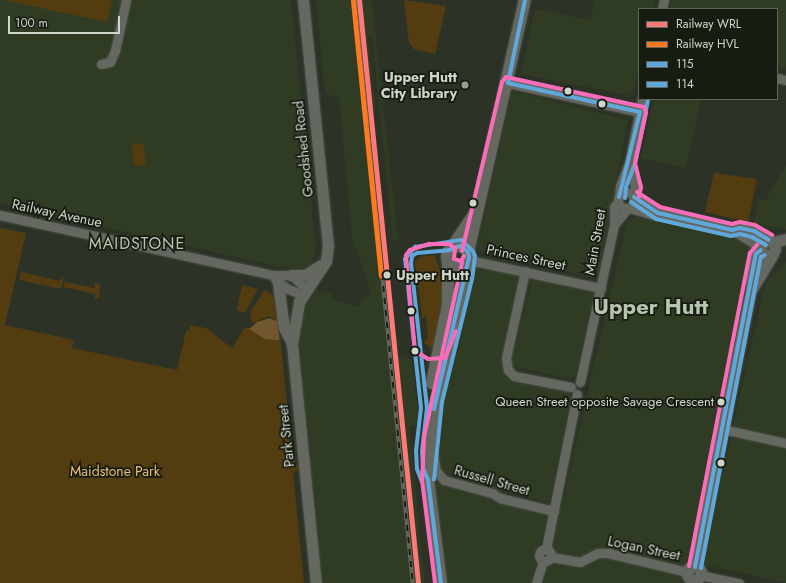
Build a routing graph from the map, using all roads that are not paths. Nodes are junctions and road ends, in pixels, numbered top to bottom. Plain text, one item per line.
1 (126, 0) edge
2 (303, 0) edge
3 (526, 0) edge
4 (100, 64) dead end
5 (508, 83) junction
6 (642, 100) edge
7 (640, 112) junction
8 (629, 163) junction
9 (633, 196) junction
10 (619, 199) junction
11 (482, 200) junction
12 (628, 208) junction
13 (658, 213) junction
14 (0, 215) edge
15 (614, 225) junction
16 (786, 239) edge
17 (768, 248) junction
18 (451, 249) junction
19 (786, 250) edge
20 (468, 258) junction
21 (326, 261) junction
22 (448, 262) junction
23 (525, 271) junction
24 (291, 275) junction
25 (275, 279) junction
26 (601, 288) junction
27 (751, 290) junction
28 (305, 292) junction
29 (292, 344) junction
30 (574, 391) junction
31 (723, 429) junction
32 (430, 437) junction
33 (786, 443) edge
34 (428, 480) junction
35 (554, 511) junction
36 (546, 556) junction
37 (693, 575) edge
38 (316, 583) edge
39 (441, 583) edge
40 (536, 583) edge
41 (739, 583) edge

1 - 4 street
2 - 21 street, Goodshed Road
3 - 5 main road
5 - 7 street
5 - 11 main road
6 - 7 street
7 - 8 street
8 - 9 street
8 - 10 street, Main Street
9 - 10 street
9 - 12 street
9 - 13 street
10 - 12 street
10 - 15 street, Main Street
11 - 18 main road
11 - 20 main road
12 - 13 street
12 - 15 street
13 - 17 street
14 - 25 street, Railway Avenue
15 - 26 street, Main Street
16 - 17 street
17 - 19 street
17 - 27 street
17 - 27 street
18 - 20 main road
18 - 22 main road
20 - 22 main road
20 - 23 street, Princes Street
20 - 32 main road
21 - 24 street
21 - 28 street
22 - 34 main road
23 - 26 street, Princes Street
23 - 30 street
24 - 25 street, Railway Avenue
24 - 28 street
25 - 28 street, Railway Avenue
25 - 29 street
26 - 30 street, Main Street
27 - 31 street
28 - 29 street, Park Street
29 - 38 street, Park Street
30 - 35 street
31 - 33 street
31 - 37 street
32 - 34 main road
32 - 35 street, Russell Street
34 - 39 main road
35 - 36 street
36 - 37 street, Logan Street
36 - 40 street
37 - 41 street, Logan Street

